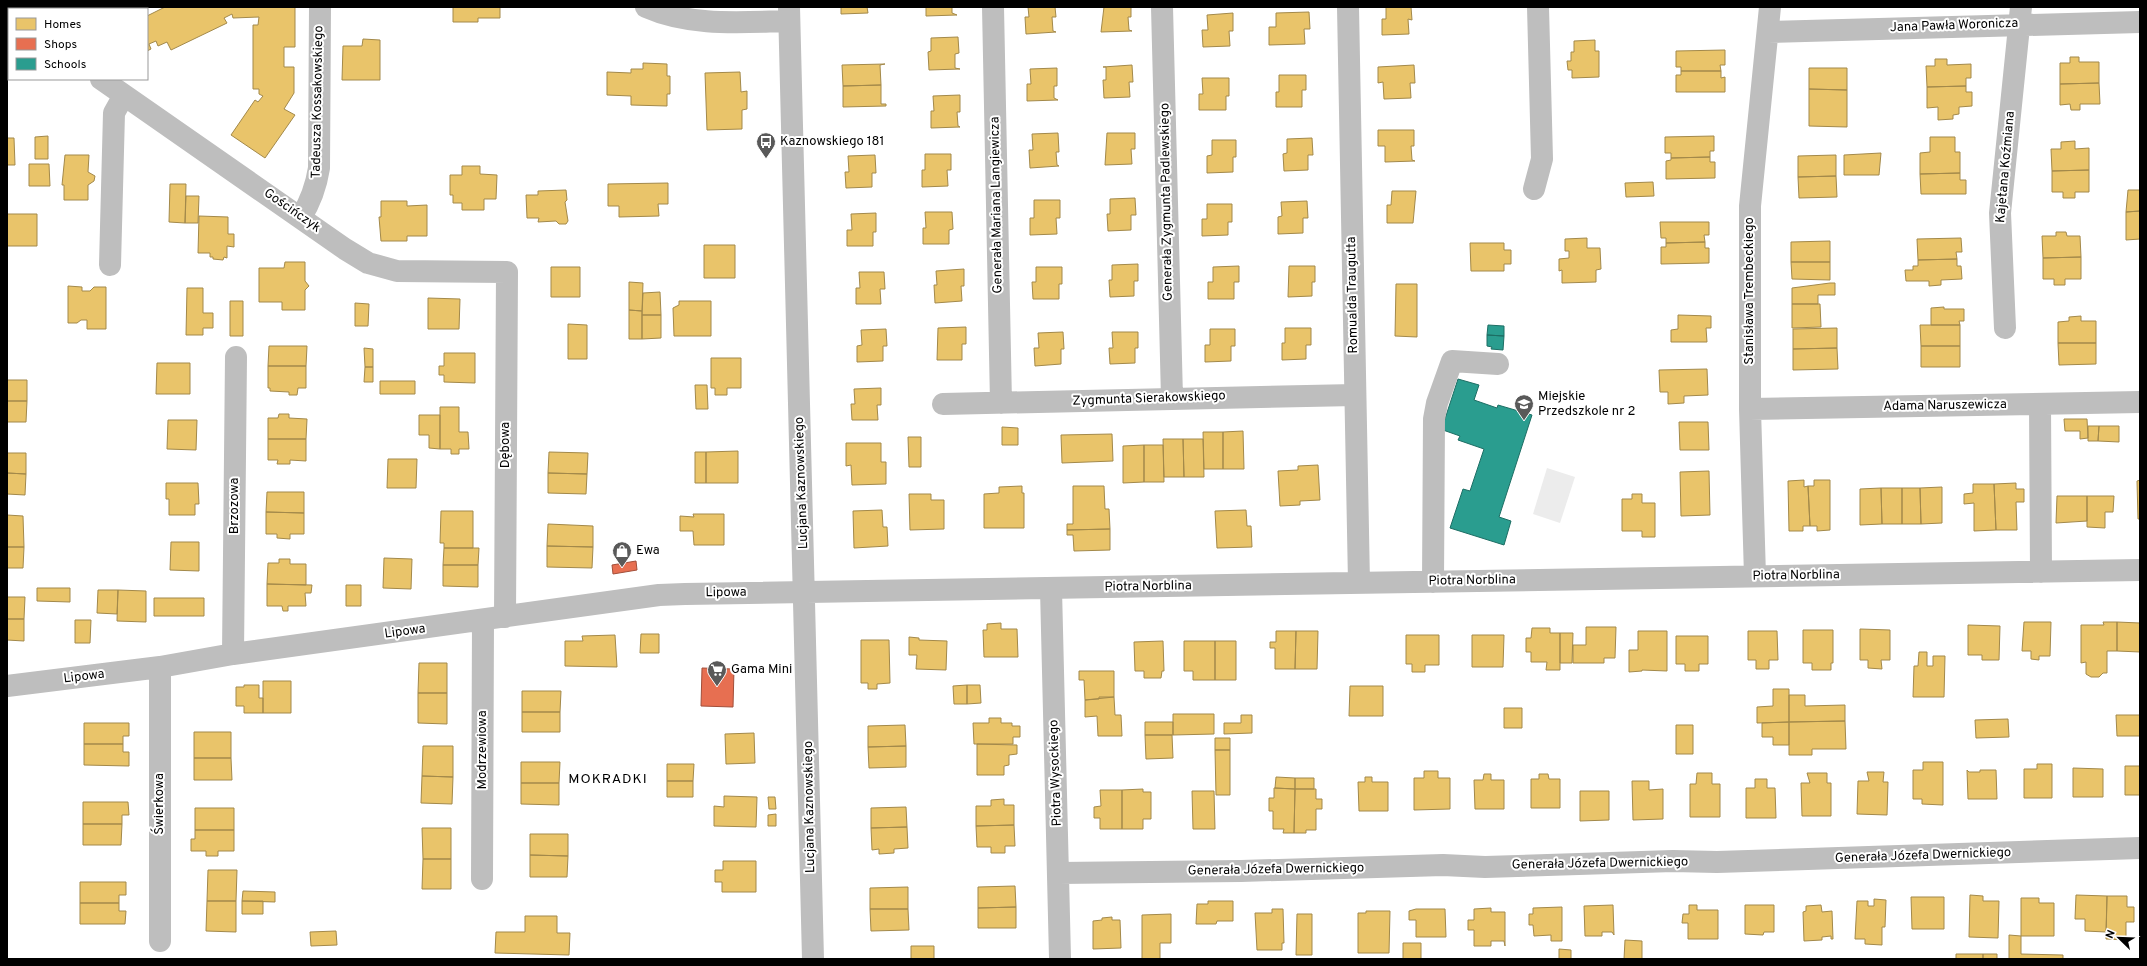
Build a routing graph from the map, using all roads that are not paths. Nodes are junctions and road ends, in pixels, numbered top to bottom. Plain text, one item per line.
1 (320, 7) edge
2 (646, 7) edge
3 (993, 7) edge
4 (1162, 7) edge
5 (1348, 7) edge
6 (1538, 7) edge
7 (1770, 7) edge
8 (789, 14) edge
9 (2020, 15) edge
10 (2140, 22) edge
11 (1768, 32) junction
12 (102, 80) edge
13 (124, 95) junction
14 (1534, 189) dead end
15 (301, 217) junction
16 (110, 265) dead end
17 (507, 272) joint
18 (2005, 328) dead end
19 (236, 357) dead end
20 (1498, 364) dead end
21 (1355, 395) junction
22 (1172, 398) junction
23 (2140, 402) edge
24 (1001, 403) junction
25 (943, 404) dead end
26 (2040, 404) junction
27 (1750, 409) junction
28 (2140, 570) edge
29 (2042, 572) junction
30 (1755, 576) junction
31 (1433, 582) junction
32 (1359, 583) junction
33 (1051, 589) junction
34 (804, 592) junction
35 (505, 617) junction
36 (483, 621) junction
37 (233, 654) junction
38 (160, 667) junction
39 (7, 686) edge
40 (2140, 848) edge
41 (1059, 873) junction
42 (482, 879) dead end
43 (160, 942) dead end
44 (1060, 958) edge
45 (813, 959) edge

1 - 15 street, Tadeusza Kossakowskiego
2 - 8 street
3 - 24 street, Generała Mariana Langiewicza
4 - 22 street, Generała Zygmunta Padlewskiego
5 - 21 street, Romualda Traugutta
6 - 14 street
7 - 11 street, Stanisława Trembeckiego
8 - 34 street, Lucjana Kaznowskiego
9 - 10 street, Jana Pawła Woronicza
9 - 11 street, Jana Pawła Woronicza
9 - 18 street, Kajetana Koźmiana
11 - 27 street, Stanisława Trembeckiego
12 - 13 street, Gościńczyk
13 - 15 street, Gościńczyk
13 - 16 street
15 - 17 street, Gościńczyk
17 - 35 street, Dębowa
19 - 37 street, Brzozowa
20 - 31 street
21 - 22 street, Zygmunta Sierakowskiego
21 - 32 street, Romualda Traugutta
22 - 24 street, Zygmunta Sierakowskiego
23 - 26 street, Adama Naruszewicza
24 - 25 street, Zygmunta Sierakowskiego
26 - 27 street, Adama Naruszewicza
26 - 29 street
27 - 30 street, Stanisława Trembeckiego
28 - 29 street, Piotra Norblina
29 - 30 street, Piotra Norblina
30 - 31 street, Piotra Norblina
31 - 32 street, Piotra Norblina
32 - 33 street, Piotra Norblina
33 - 34 street, Piotra Norblina
33 - 41 street, Piotra Wysockiego
34 - 35 street, Lipowa
34 - 45 street, Lucjana Kaznowskiego
35 - 36 street, Lipowa
36 - 37 street, Lipowa
36 - 42 street, Modrzewiowa
37 - 38 street, Lipowa
38 - 39 street, Lipowa
38 - 43 street, Świerkowa
40 - 41 street, Generała Józefa Dwernickiego
41 - 44 street, Piotra Wysockiego

